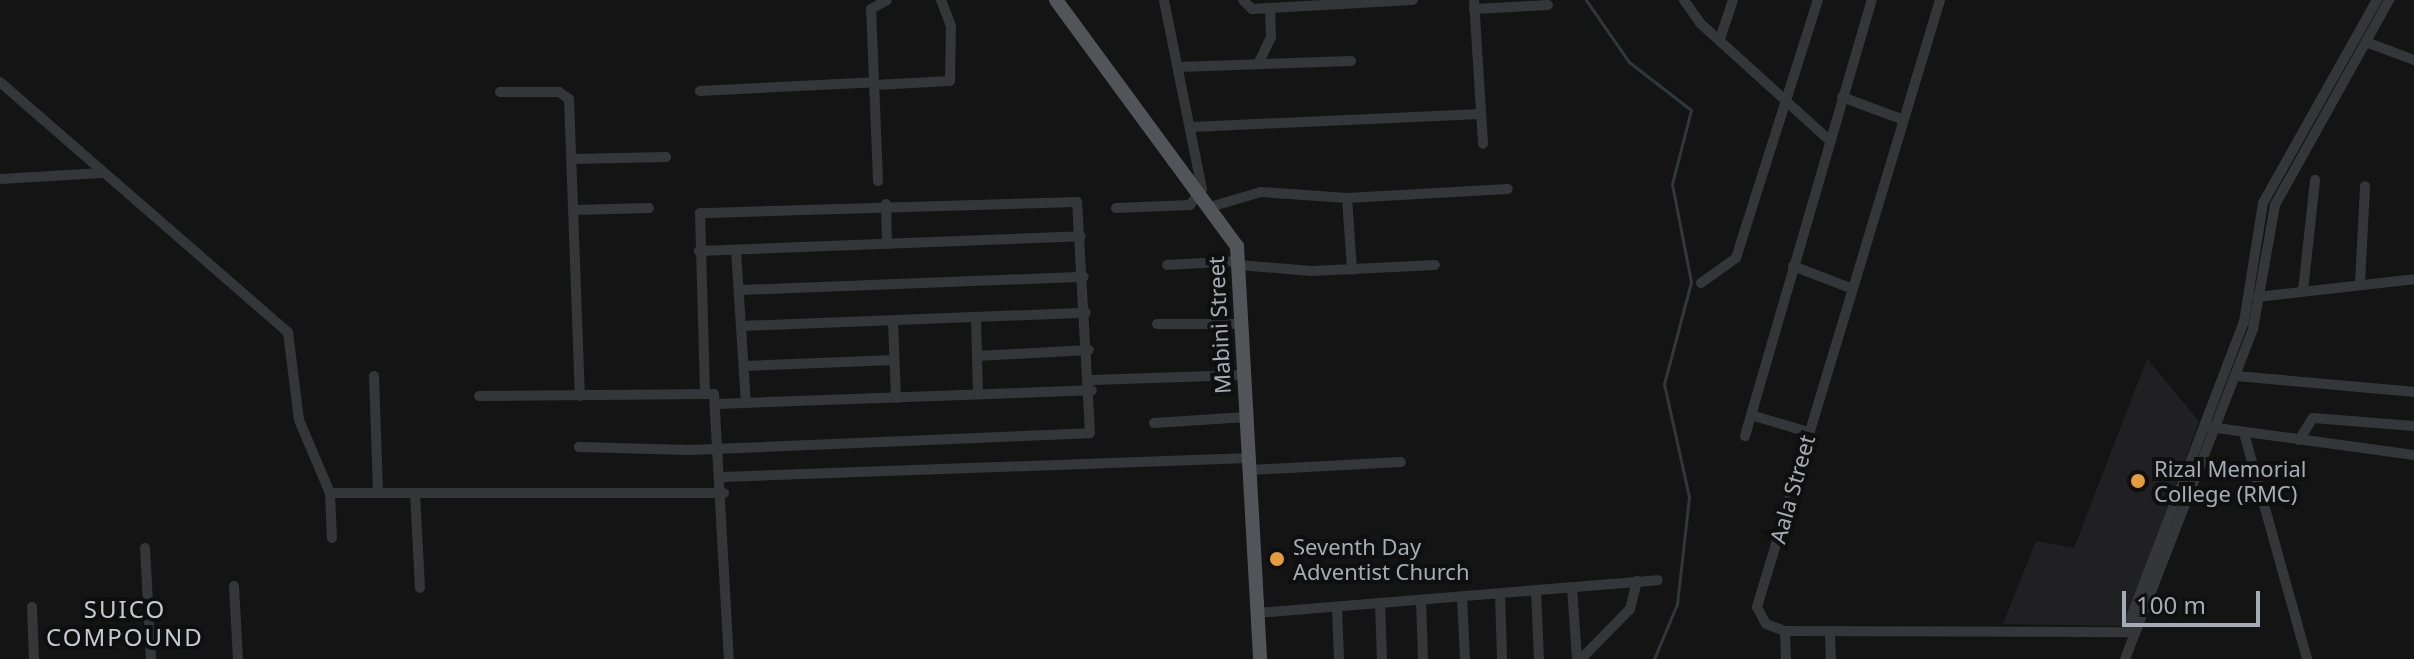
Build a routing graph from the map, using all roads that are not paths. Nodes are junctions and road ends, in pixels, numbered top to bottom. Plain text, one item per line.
1 (887, 0) edge
2 (941, 0) edge
3 (1056, 0) edge
4 (1164, 0) edge
5 (1243, 0) edge
6 (1413, 0) edge
7 (1684, 0) edge
8 (1733, 0) edge
9 (1818, 0) edge
10 (1872, 0) edge
11 (1940, 0) edge
12 (2377, 0) edge
13 (2389, 0) edge
14 (1474, 5) edge
15 (1548, 5) dead end
16 (1270, 8) junction
17 (1720, 39) junction
18 (2366, 42) junction
19 (2414, 60) edge
20 (1351, 61) dead end
21 (1258, 64) junction
22 (1179, 67) junction
23 (0, 82) edge
24 (875, 84) junction
25 (700, 91) dead end
26 (500, 92) dead end
27 (1786, 97) junction
28 (1842, 97) junction
29 (1481, 114) junction
30 (1901, 119) junction
31 (1192, 127) junction
32 (2306, 136) junction
33 (1830, 141) junction
34 (1483, 144) dead end
35 (666, 157) dead end
36 (572, 159) junction
37 (102, 173) junction
38 (0, 179) edge
39 (2315, 180) dead end
40 (878, 181) dead end
41 (2365, 186) dead end
42 (1508, 189) dead end
43 (1347, 198) junction
44 (1205, 201) junction
45 (886, 204) junction
46 (649, 208) dead end
47 (1116, 208) dead end
48 (574, 210) junction
49 (1081, 236) junction
50 (887, 244) junction
51 (736, 250) junction
52 (699, 251) junction
53 (1239, 263) junction
54 (1167, 265) dead end
55 (1435, 265) dead end
56 (1793, 266) junction
57 (1352, 270) junction
58 (1084, 277) junction
59 (2414, 279) edge
60 (1701, 283) dead end
61 (2360, 283) junction
62 (1850, 288) junction
63 (740, 290) junction
64 (2303, 291) junction
65 (2257, 297) junction
66 (1086, 313) junction
67 (976, 318) junction
68 (893, 321) junction
69 (1157, 324) dead end
70 (1242, 324) junction
71 (741, 326) junction
72 (1089, 350) junction
73 (977, 356) junction
74 (894, 360) junction
75 (745, 366) junction
76 (1244, 375) junction
77 (374, 376) dead end
78 (2236, 376) junction
79 (1092, 385) junction
80 (705, 392) junction
81 (2414, 392) edge
82 (978, 394) junction
83 (479, 396) dead end
84 (580, 396) junction
85 (896, 398) junction
86 (746, 403) junction
87 (717, 404) junction
88 (1751, 415) junction
89 (1247, 417) junction
90 (1154, 423) dead end
91 (2414, 426) edge
92 (2210, 427) junction
93 (1808, 432) junction
94 (2244, 433) junction
95 (1745, 436) dead end
96 (2299, 440) junction
97 (579, 447) dead end
98 (721, 449) junction
99 (2414, 455) edge
100 (1401, 462) dead end
101 (1249, 464) junction
102 (723, 477) junction
103 (330, 493) junction
104 (378, 493) junction
105 (415, 493) junction
106 (724, 493) junction
107 (332, 538) dead end
108 (145, 548) dead end
109 (1658, 580) dead end
110 (1637, 581) junction
111 (234, 586) dead end
112 (1572, 587) junction
113 (420, 588) dead end
114 (1536, 591) junction
115 (1500, 594) junction
116 (1462, 597) junction
117 (1421, 600) junction
118 (1380, 603) junction
119 (32, 607) dead end
120 (1337, 607) junction
121 (1258, 613) junction
122 (1785, 631) junction
123 (2134, 632) junction
124 (1830, 634) junction
125 (34, 659) edge
126 (151, 659) edge
127 (238, 659) edge
128 (729, 659) edge
129 (1260, 659) edge
130 (1339, 659) edge
131 (1382, 659) edge
132 (1423, 659) edge
133 (1465, 659) edge
134 (1502, 659) edge
135 (1539, 659) edge
136 (1579, 659) edge
137 (1786, 659) edge
138 (1831, 659) edge
139 (2125, 659) edge
140 (2307, 659) edge

1 - 24 street
2 - 24 street
3 - 44 main road, Mabini Street
4 - 22 street
5 - 16 street
6 - 16 street
7 - 17 street
8 - 17 street
9 - 27 street
10 - 28 street
11 - 30 street, Aala Street
12 - 32 street
13 - 18 street
14 - 15 street
14 - 29 street
16 - 21 street
17 - 27 street
18 - 19 street
18 - 32 street
20 - 21 street
21 - 22 street
22 - 31 street
23 - 37 street
24 - 25 street
24 - 40 street
26 - 36 street
27 - 33 street
27 - 60 street
28 - 30 street
28 - 33 street
29 - 31 street
29 - 34 street
30 - 62 street, Aala Street
31 - 44 street
32 - 65 street
33 - 56 street
35 - 36 street
36 - 48 street
37 - 38 street
37 - 103 street
39 - 64 street
41 - 61 street
42 - 43 street
43 - 44 street
43 - 57 street
44 - 47 street
44 - 53 main road, Mabini Street
45 - 49 street
45 - 50 street
45 - 52 street
46 - 48 street
48 - 84 street
49 - 50 street
49 - 58 street
50 - 51 street
51 - 52 street
51 - 63 street
52 - 80 street
53 - 54 street
53 - 57 street
53 - 70 main road, Mabini Street
55 - 57 street
56 - 62 street
56 - 88 street
58 - 63 street
58 - 66 street
59 - 61 street
61 - 64 street
62 - 93 street, Aala Street
63 - 71 street
64 - 65 street
65 - 78 street
65 - 92 street
66 - 67 street
66 - 72 street
67 - 68 street
67 - 73 street
68 - 71 street
68 - 74 street
69 - 70 street
70 - 76 main road, Mabini Street
71 - 75 street
72 - 73 street
72 - 79 street
73 - 82 street
74 - 75 street
74 - 85 street
75 - 86 street
76 - 79 street
76 - 89 main road, Mabini Street
77 - 104 street
78 - 81 street
78 - 92 street
79 - 82 street
79 - 98 street
80 - 84 street
80 - 87 street
82 - 85 street
83 - 84 street
85 - 86 street
86 - 87 street
87 - 98 street
88 - 93 street
88 - 95 street
89 - 90 street
89 - 101 main road, Mabini Street
91 - 96 street
92 - 94 street
92 - 123 street
93 - 122 street, Aala Street
94 - 96 street
94 - 140 street
96 - 99 street
97 - 98 street
98 - 102 street
100 - 101 street
101 - 102 street
101 - 121 main road, Mabini Street
102 - 106 street
103 - 104 street
103 - 107 street
104 - 105 street
105 - 106 street
105 - 113 street
106 - 128 street
108 - 126 street
109 - 110 street
110 - 112 street
110 - 136 street
111 - 127 street
112 - 114 street
112 - 136 street
114 - 115 street
114 - 135 street
115 - 116 street
115 - 134 street
116 - 117 street
116 - 133 street
117 - 118 street
117 - 132 street
118 - 120 street
118 - 131 street
119 - 125 street
120 - 121 street
120 - 130 street
121 - 129 main road, Mabini Street
122 - 124 street
122 - 137 street
123 - 124 street
123 - 139 street
124 - 138 street

